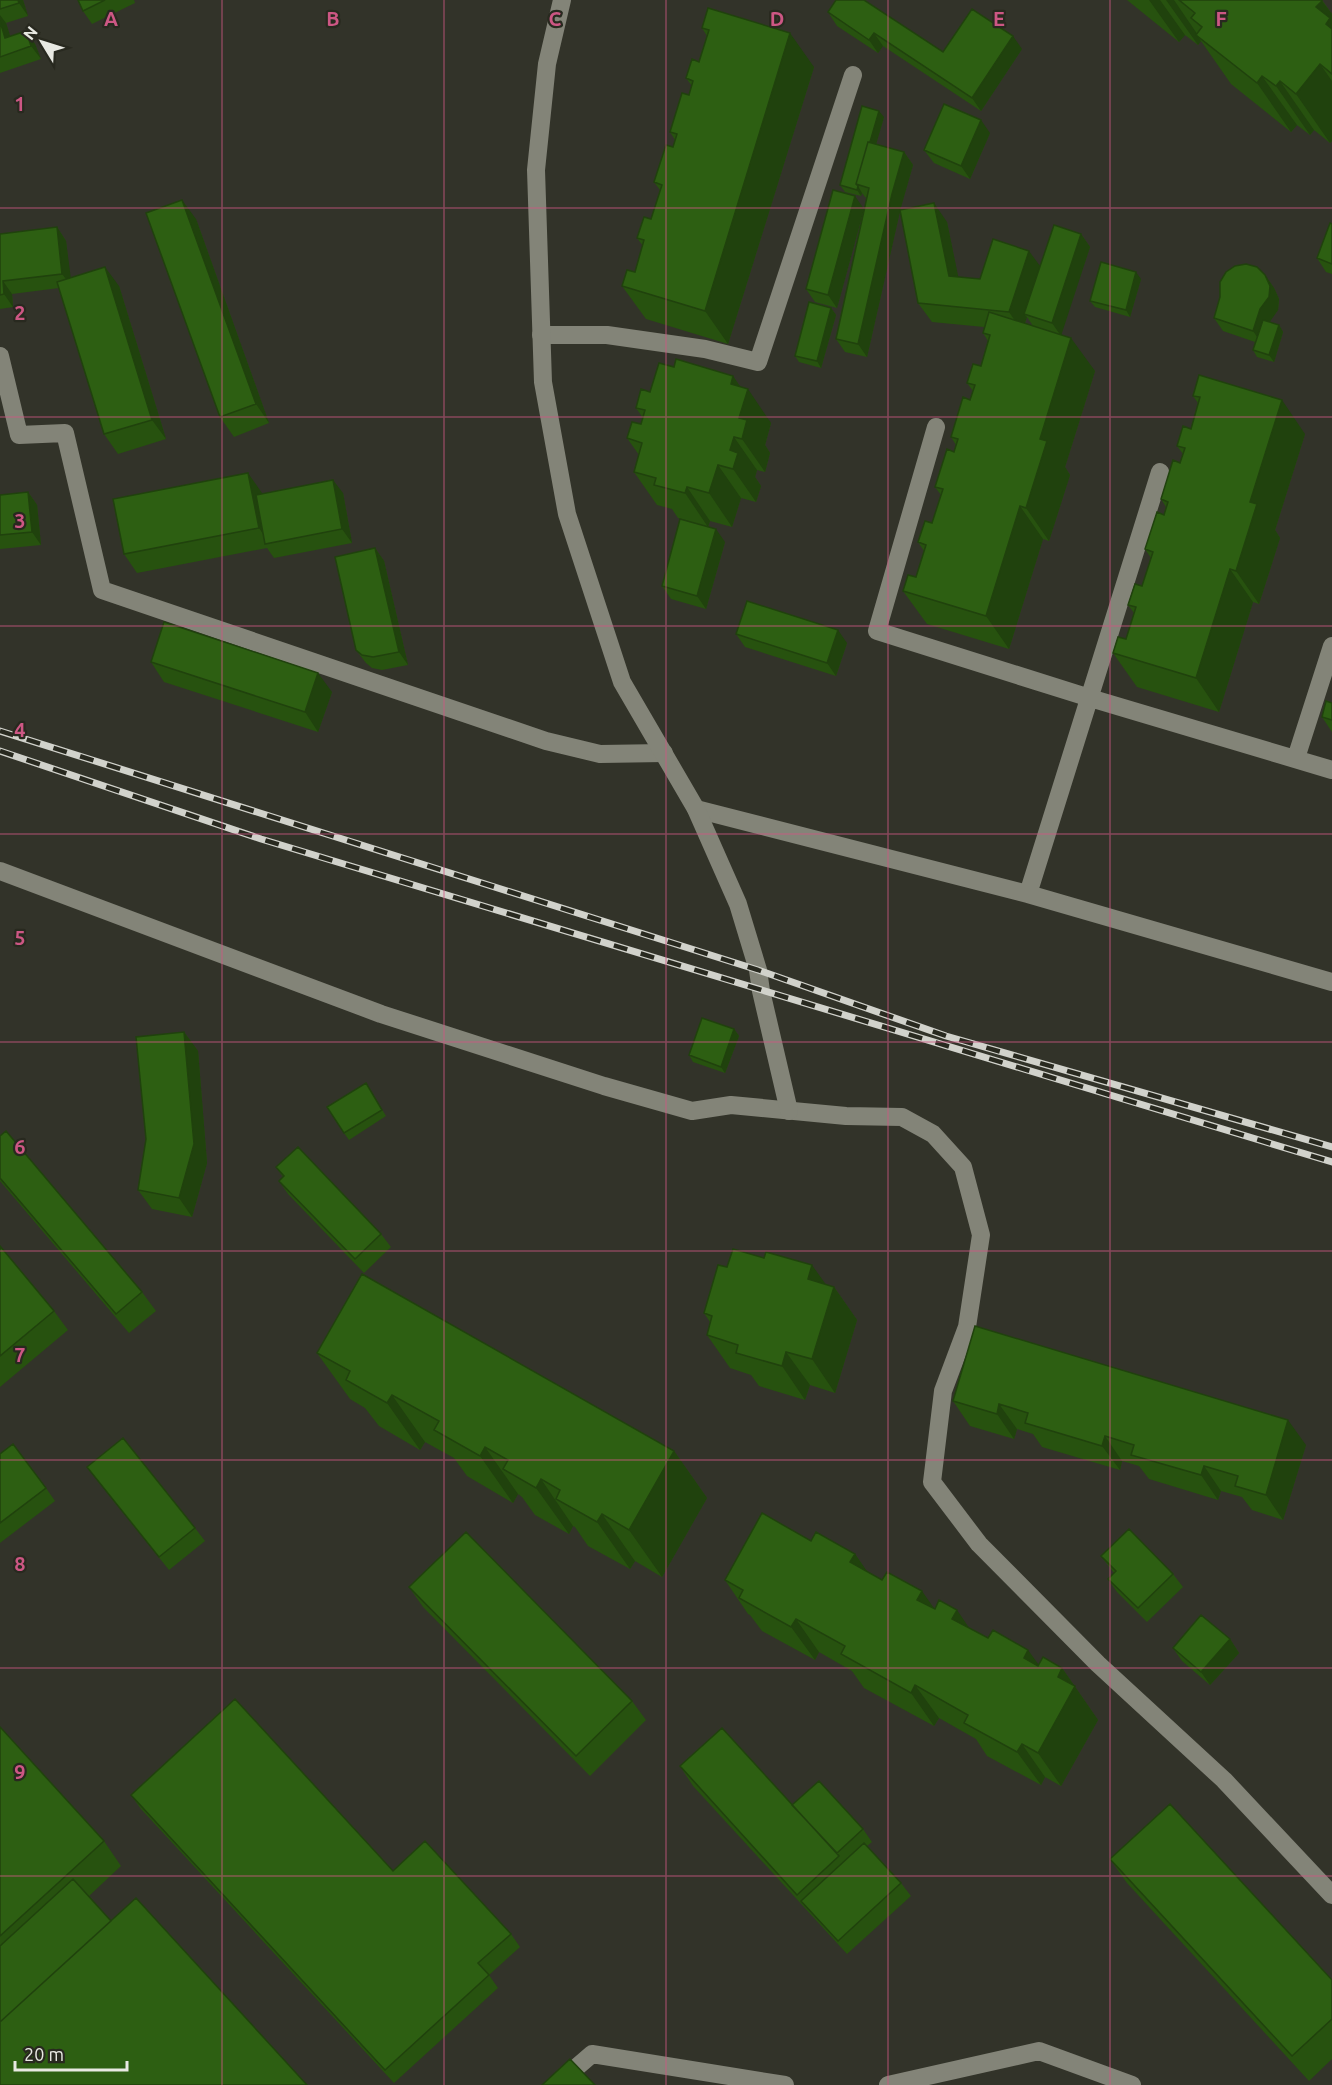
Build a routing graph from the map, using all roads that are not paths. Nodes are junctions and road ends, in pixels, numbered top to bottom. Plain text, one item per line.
1 (562, 0) edge
2 (853, 75) dead end
3 (541, 335) junction
4 (0, 356) edge
5 (936, 427) dead end
6 (1160, 472) dead end
7 (1332, 646) edge
8 (1090, 698) junction
9 (663, 753) junction
10 (1296, 758) junction
11 (1332, 770) edge
12 (696, 808) junction
13 (0, 871) edge
14 (1028, 894) junction
15 (1332, 982) edge
16 (789, 1111) junction
17 (1332, 1895) edge
18 (556, 2085) edge
19 (784, 2085) edge
20 (888, 2085) edge
21 (1132, 2085) edge

1 - 3 street
2 - 3 street
3 - 9 street
4 - 9 street
5 - 8 street
6 - 8 street
7 - 10 street
8 - 10 street
8 - 14 street
9 - 12 street
10 - 11 street
12 - 14 street
12 - 16 street
13 - 16 street
14 - 15 street
16 - 17 street
18 - 19 street
20 - 21 street

